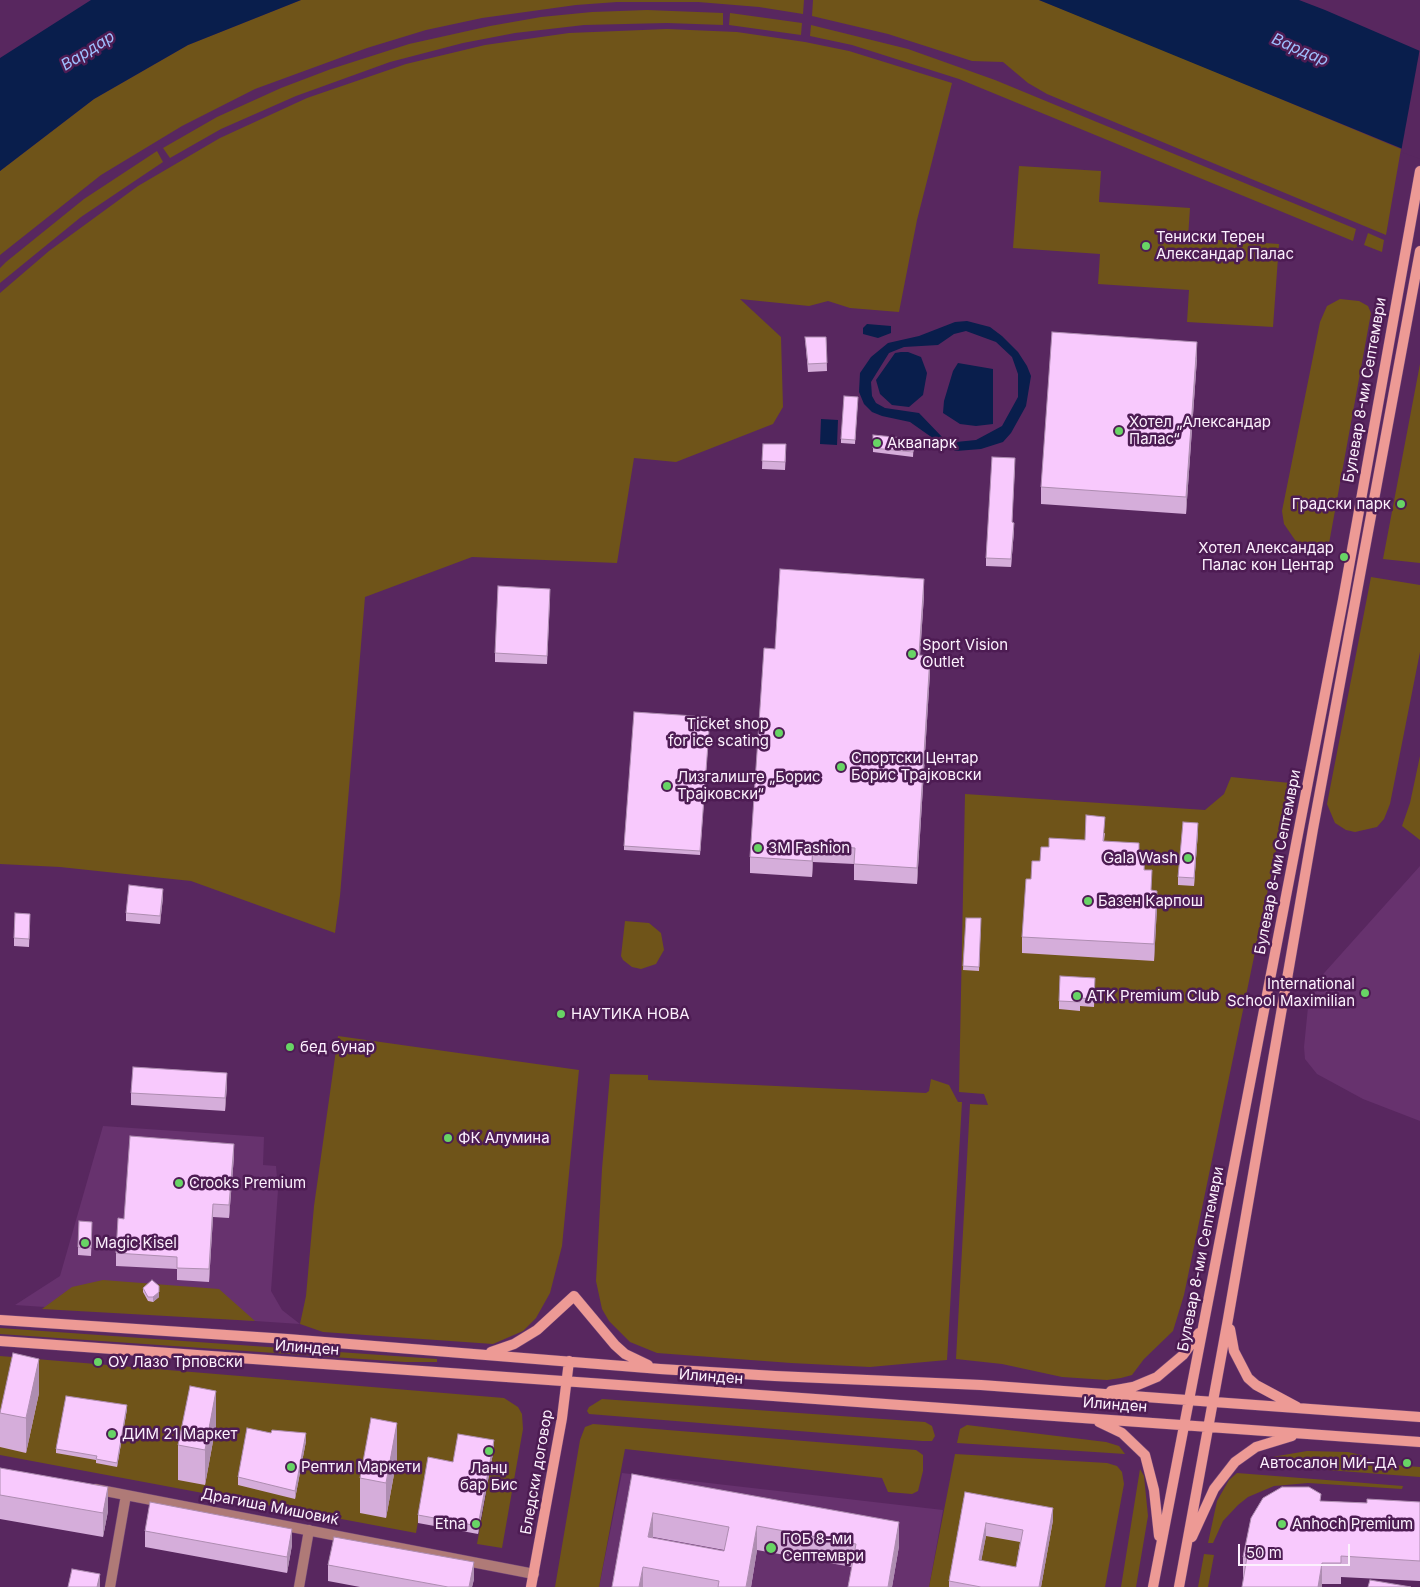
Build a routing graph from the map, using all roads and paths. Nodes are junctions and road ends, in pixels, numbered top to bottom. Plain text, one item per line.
1 (1420, 170) edge
2 (1420, 251) edge
3 (1205, 1317) junction
4 (1228, 1319) junction
5 (0, 1320) edge
6 (0, 1341) edge
7 (480, 1354) junction
8 (569, 1361) junction
9 (660, 1369) junction
10 (567, 1382) junction
11 (1090, 1393) junction
12 (1189, 1401) junction
13 (1213, 1403) junction
14 (1310, 1411) junction
15 (1420, 1417) edge
16 (1088, 1418) junction
17 (1184, 1425) junction
18 (1208, 1427) junction
19 (1309, 1434) junction
20 (1420, 1442) edge
21 (87, 1487) edge
22 (126, 1495) junction
23 (309, 1530) junction
24 (1160, 1546) junction
25 (1185, 1551) junction
26 (534, 1574) junction
27 (110, 1587) edge
28 (299, 1587) edge
29 (531, 1587) edge
30 (1153, 1587) edge
31 (1179, 1587) edge

1 - 3 street, Булевар 8-ми Септември
2 - 4 street, Булевар 8-ми Септември
3 - 11 street
3 - 12 street, Булевар 8-ми Септември
4 - 13 street, Булевар 8-ми Септември
4 - 14 street
5 - 7 street, Илинден
6 - 10 street, Илинден
7 - 8 street, Илинден
7 - 9 street
8 - 9 street, Илинден
8 - 10 street, Бледски договор
9 - 11 street, Илинден
10 - 16 street, Илинден
10 - 26 street, Бледски договор
11 - 12 street, Илинден
12 - 13 street, Илинден
12 - 17 street, Булевар 8-ми Септември
13 - 14 street, Илинден
13 - 18 street, Булевар 8-ми Септември
14 - 15 street, Илинден
16 - 17 street, Илинден
16 - 24 street
17 - 18 street, Илинден
17 - 24 street, Булевар 8-ми Септември
18 - 19 street, Илинден
18 - 25 street, Булевар 8-ми Септември
19 - 20 street, Илинден
19 - 25 street
21 - 22 street, Драгиша Мишовиќ
22 - 23 street, Драгиша Мишовиќ
22 - 27 street
23 - 26 street, Драгиша Мишовиќ
23 - 28 street
24 - 30 street, Булевар 8-ми Септември
25 - 31 street, Булевар 8-ми Септември
26 - 29 street, Бледски договор

